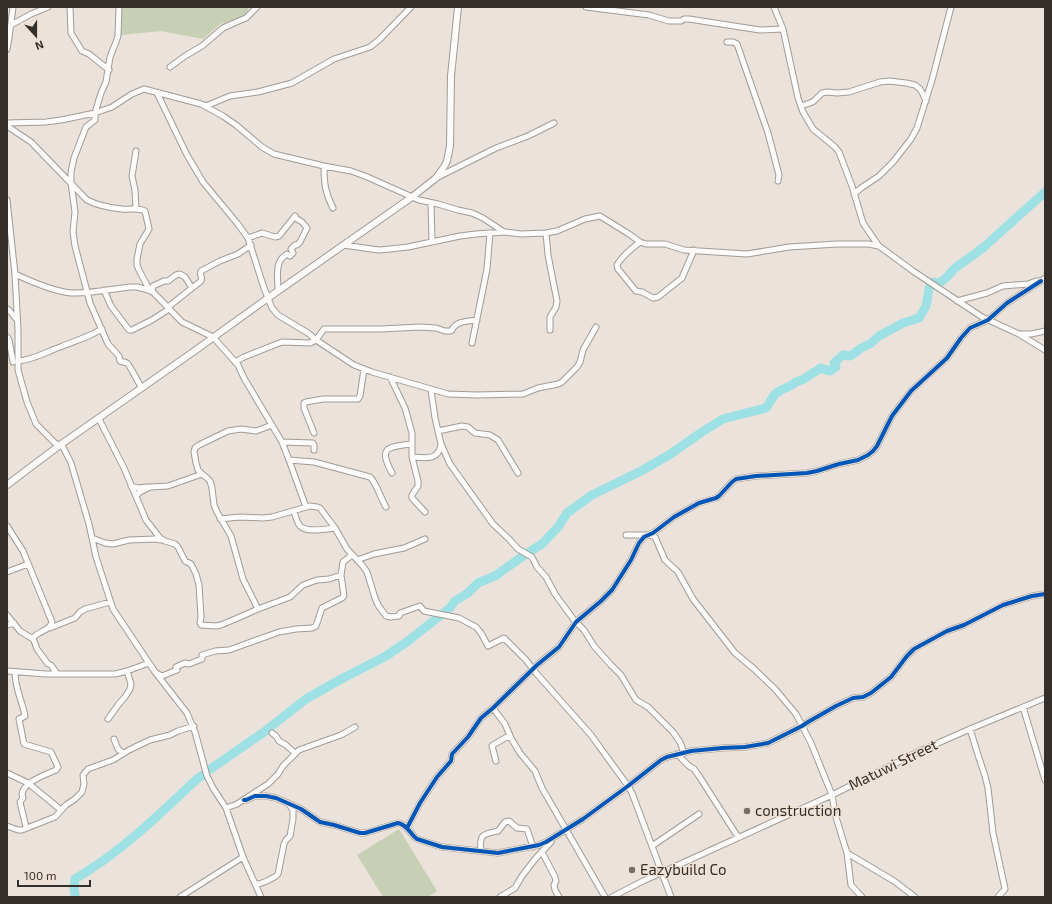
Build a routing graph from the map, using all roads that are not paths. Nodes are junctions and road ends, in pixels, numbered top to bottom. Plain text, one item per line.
1 (13, 7) edge
2 (48, 7) edge
3 (70, 7) edge
4 (119, 7) edge
5 (257, 7) edge
6 (411, 7) edge
7 (458, 7) edge
8 (586, 7) edge
9 (774, 7) edge
10 (951, 7) edge
11 (598, 8) edge
12 (11, 25) junction
13 (783, 29) junction
14 (727, 42) dead end
15 (7, 49) edge
16 (170, 67) dead end
17 (108, 70) junction
18 (157, 93) junction
19 (926, 101) junction
20 (201, 104) junction
21 (801, 106) junction
22 (95, 112) junction
23 (554, 123) dead end
24 (7, 125) edge
25 (136, 151) dead end
26 (324, 166) junction
27 (436, 178) junction
28 (778, 181) dead end
29 (71, 183) junction
30 (854, 194) junction
31 (412, 197) junction
32 (7, 200) edge
33 (431, 203) junction
34 (333, 208) dead end
35 (136, 209) junction
36 (8, 232) edge
37 (505, 232) junction
38 (490, 233) junction
39 (546, 233) junction
40 (248, 238) junction
41 (432, 242) junction
42 (640, 242) junction
43 (251, 245) junction
44 (343, 245) junction
45 (879, 246) junction
46 (694, 250) junction
47 (15, 274) junction
48 (1043, 280) edge
49 (192, 288) junction
50 (104, 290) junction
51 (278, 290) junction
52 (87, 292) junction
53 (151, 292) junction
54 (268, 298) junction
55 (957, 301) junction
56 (169, 308) junction
57 (7, 309) edge
58 (18, 320) junction
59 (477, 320) junction
60 (988, 320) junction
61 (596, 327) dead end
62 (102, 329) junction
63 (550, 330) dead end
64 (1045, 331) edge
65 (1019, 334) junction
66 (7, 337) edge
67 (213, 337) junction
68 (316, 340) junction
69 (472, 343) dead end
70 (1045, 350) edge
71 (16, 362) junction
72 (235, 362) junction
73 (7, 363) edge
74 (364, 369) junction
75 (390, 377) junction
76 (142, 388) junction
77 (431, 390) junction
78 (99, 419) junction
79 (272, 425) junction
80 (438, 431) junction
81 (314, 433) dead end
82 (282, 442) junction
83 (412, 444) junction
84 (441, 444) junction
85 (60, 445) junction
86 (314, 450) dead end
87 (412, 456) junction
88 (289, 460) junction
89 (392, 473) dead end
90 (518, 473) dead end
91 (202, 474) junction
92 (7, 485) edge
93 (132, 486) junction
94 (150, 487) junction
95 (136, 496) junction
96 (306, 507) junction
97 (386, 507) dead end
98 (294, 511) junction
99 (425, 512) dead end
100 (220, 519) junction
101 (7, 526) edge
102 (335, 528) junction
103 (626, 535) dead end
104 (649, 535) junction
105 (92, 538) junction
106 (425, 539) dead end
107 (162, 540) junction
108 (352, 555) junction
109 (357, 560) junction
110 (28, 564) junction
111 (7, 572) edge
112 (341, 575) junction
113 (1045, 594) edge
114 (110, 602) junction
115 (258, 609) junction
116 (7, 615) edge
117 (576, 622) junction
118 (14, 623) junction
119 (7, 625) edge
120 (50, 628) junction
121 (33, 639) junction
122 (149, 663) junction
123 (533, 669) junction
124 (7, 671) edge
125 (126, 671) junction
126 (15, 672) junction
127 (155, 672) junction
128 (56, 674) junction
129 (1045, 698) edge
130 (1023, 707) junction
131 (493, 708) junction
132 (108, 719) dead end
133 (194, 726) junction
134 (802, 726) junction
135 (355, 727) dead end
136 (970, 729) junction
137 (272, 733) dead end
138 (511, 738) junction
139 (114, 739) dead end
140 (123, 753) junction
141 (295, 753) junction
142 (684, 753) junction
143 (677, 754) junction
144 (496, 761) dead end
145 (7, 773) edge
146 (1045, 780) edge
147 (28, 784) junction
148 (628, 786) junction
149 (832, 795) junction
150 (244, 800) junction
151 (288, 802) junction
152 (226, 808) junction
153 (61, 810) junction
154 (699, 814) dead end
155 (7, 826) edge
156 (26, 827) junction
157 (407, 828) junction
158 (566, 830) junction
159 (555, 836) junction
160 (738, 837) junction
161 (652, 846) junction
162 (533, 847) junction
163 (481, 851) junction
164 (542, 852) junction
165 (847, 853) junction
166 (243, 857) junction
167 (662, 872) junction
168 (256, 884) junction
169 (180, 897) edge
170 (261, 897) edge
171 (500, 897) edge
172 (559, 897) edge
173 (605, 897) edge
174 (612, 897) edge
175 (671, 897) edge
176 (862, 897) edge
177 (915, 897) edge
178 (998, 897) edge

1 - 12 street
2 - 12 street
3 - 17 street
4 - 17 street
5 - 16 street
6 - 20 street
7 - 27 street
8 - 11 street
9 - 13 street
10 - 19 street
11 - 13 street
12 - 15 street
13 - 21 street
14 - 28 street
17 - 22 street
18 - 20 street
18 - 22 street
18 - 40 street
19 - 21 street
19 - 30 street
20 - 26 street
21 - 30 street
22 - 24 street
22 - 29 street
23 - 27 street
24 - 29 street
25 - 35 street
26 - 31 street
26 - 34 street
27 - 31 street
29 - 35 street
29 - 52 street
30 - 45 street
31 - 33 street
31 - 44 street
32 - 36 street
33 - 37 street
33 - 41 street
35 - 53 street
36 - 47 street
37 - 38 street
37 - 39 street
38 - 41 street
38 - 59 street
39 - 42 street
39 - 63 street
40 - 43 street
40 - 51 street
41 - 44 street
42 - 46 street
42 - 46 street
43 - 49 street
43 - 54 street
44 - 51 street
45 - 46 street
45 - 55 street
47 - 52 street
47 - 58 street
48 - 55 street
48 - 60 street
49 - 53 street
49 - 56 street
50 - 52 street
50 - 53 street
50 - 56 street
51 - 54 street
52 - 62 street
53 - 56 street
54 - 67 street
54 - 68 street
55 - 60 street
56 - 67 street
57 - 58 street
58 - 71 street
59 - 68 street
59 - 69 street
60 - 65 street
60 - 104 street
61 - 77 street
62 - 71 street
62 - 76 street
64 - 65 street
65 - 70 street
66 - 71 street
67 - 72 street
67 - 76 street
68 - 72 street
68 - 74 street
71 - 73 street
71 - 85 street
72 - 79 street
74 - 75 street
74 - 81 street
75 - 77 street
75 - 83 street
76 - 78 street
77 - 80 street
78 - 85 street
78 - 93 street
79 - 82 street
79 - 91 street
80 - 84 street
80 - 90 street
82 - 86 street
82 - 88 street
83 - 87 street
83 - 89 street
84 - 87 street
84 - 117 street
85 - 92 street
85 - 105 street
87 - 99 street
88 - 96 street
88 - 97 street
91 - 94 street
91 - 100 street
93 - 94 street
93 - 95 street
94 - 95 street
95 - 107 street
96 - 98 street
96 - 102 street
98 - 100 street
98 - 102 street
100 - 115 street
101 - 110 street
102 - 108 street
103 - 104 street
104 - 117 street
104 - 134 street
105 - 107 street
105 - 114 street
106 - 109 street
107 - 115 street
108 - 109 street
108 - 112 street
109 - 123 street
110 - 111 street
110 - 120 street
112 - 115 street
112 - 127 street
113 - 134 street
114 - 120 street
114 - 122 street
116 - 118 street
117 - 123 street
117 - 142 street
118 - 119 street
118 - 121 street
120 - 121 street
121 - 128 street
122 - 125 street
122 - 127 street
123 - 131 street
123 - 148 street
124 - 126 street
125 - 128 street
125 - 132 street
126 - 128 street
126 - 147 street
127 - 133 street
129 - 130 street, Matuwi Street
130 - 136 street, Matuwi Street
130 - 146 street
131 - 138 street
131 - 157 street
133 - 140 street
133 - 152 street
134 - 142 street
134 - 149 street
135 - 141 street
136 - 149 street, Matuwi Street
136 - 178 street
137 - 141 street
138 - 144 street
138 - 158 street
139 - 140 street
140 - 153 street
141 - 150 street
142 - 143 street
143 - 148 street
143 - 160 street
145 - 147 street
147 - 153 street
147 - 156 street
148 - 158 street
148 - 161 street
149 - 160 street, Matuwi Street
149 - 165 street
150 - 151 street
150 - 152 street
151 - 157 street
151 - 168 street
152 - 166 street
153 - 156 street
154 - 161 street
155 - 156 street
157 - 163 street
158 - 159 street
158 - 173 street
159 - 162 street
159 - 164 street
160 - 167 street, Matuwi Street
161 - 167 street
162 - 163 street
162 - 163 street
164 - 171 street
164 - 172 street
165 - 176 street
165 - 177 street
166 - 168 street
166 - 169 street
167 - 174 street, Matuwi Street
167 - 175 street
168 - 170 street

